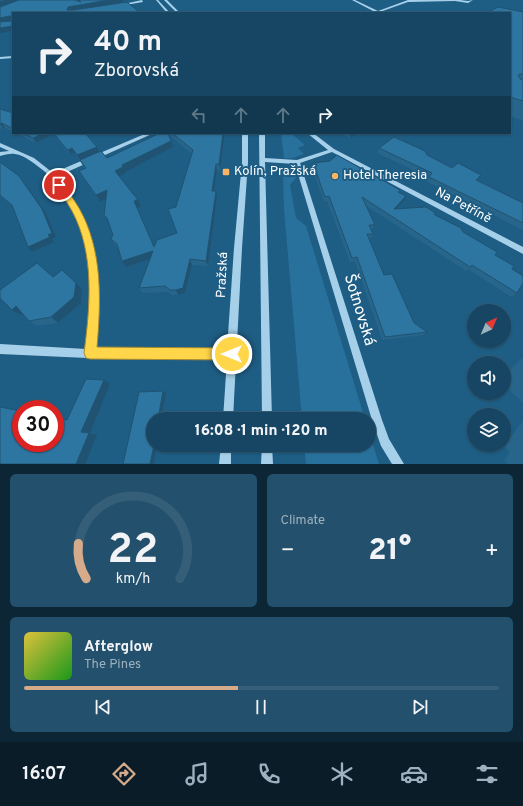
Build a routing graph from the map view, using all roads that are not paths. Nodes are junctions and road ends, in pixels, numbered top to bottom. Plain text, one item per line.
1 (157, 0) edge
2 (165, 0) edge
3 (352, 0) edge
4 (472, 0) edge
5 (142, 2) dead end
6 (118, 5) edge
7 (168, 12) edge
8 (178, 12) edge
9 (376, 12) edge
10 (12, 57) edge
11 (0, 58) edge
12 (149, 134) edge
13 (245, 134) edge
14 (262, 134) edge
15 (311, 134) edge
16 (0, 146) edge
17 (332, 150) junction
18 (15, 152) junction
19 (0, 154) edge
20 (263, 160) junction
21 (297, 162) junction
22 (52, 176) junction
23 (523, 251) edge
24 (0, 349) edge
25 (90, 353) junction
26 (232, 354) junction
27 (228, 412) edge
28 (267, 412) edge
29 (226, 452) edge
30 (267, 452) edge
31 (225, 464) edge
32 (267, 464) edge
33 (398, 464) edge

1 - 7 street
2 - 8 street
3 - 9 street
4 - 9 street
5 - 6 street
10 - 11 street
12 - 22 street
13 - 26 street, Pražská
14 - 20 street
15 - 17 street, Na Petříně
16 - 18 street
17 - 21 street
17 - 23 street, Na Petříně
18 - 19 street
18 - 22 street
20 - 21 street
20 - 28 street
21 - 33 street, Šotnovská
22 - 25 street
24 - 25 street
25 - 26 street
26 - 27 street, Pražská
29 - 31 street
30 - 32 street

